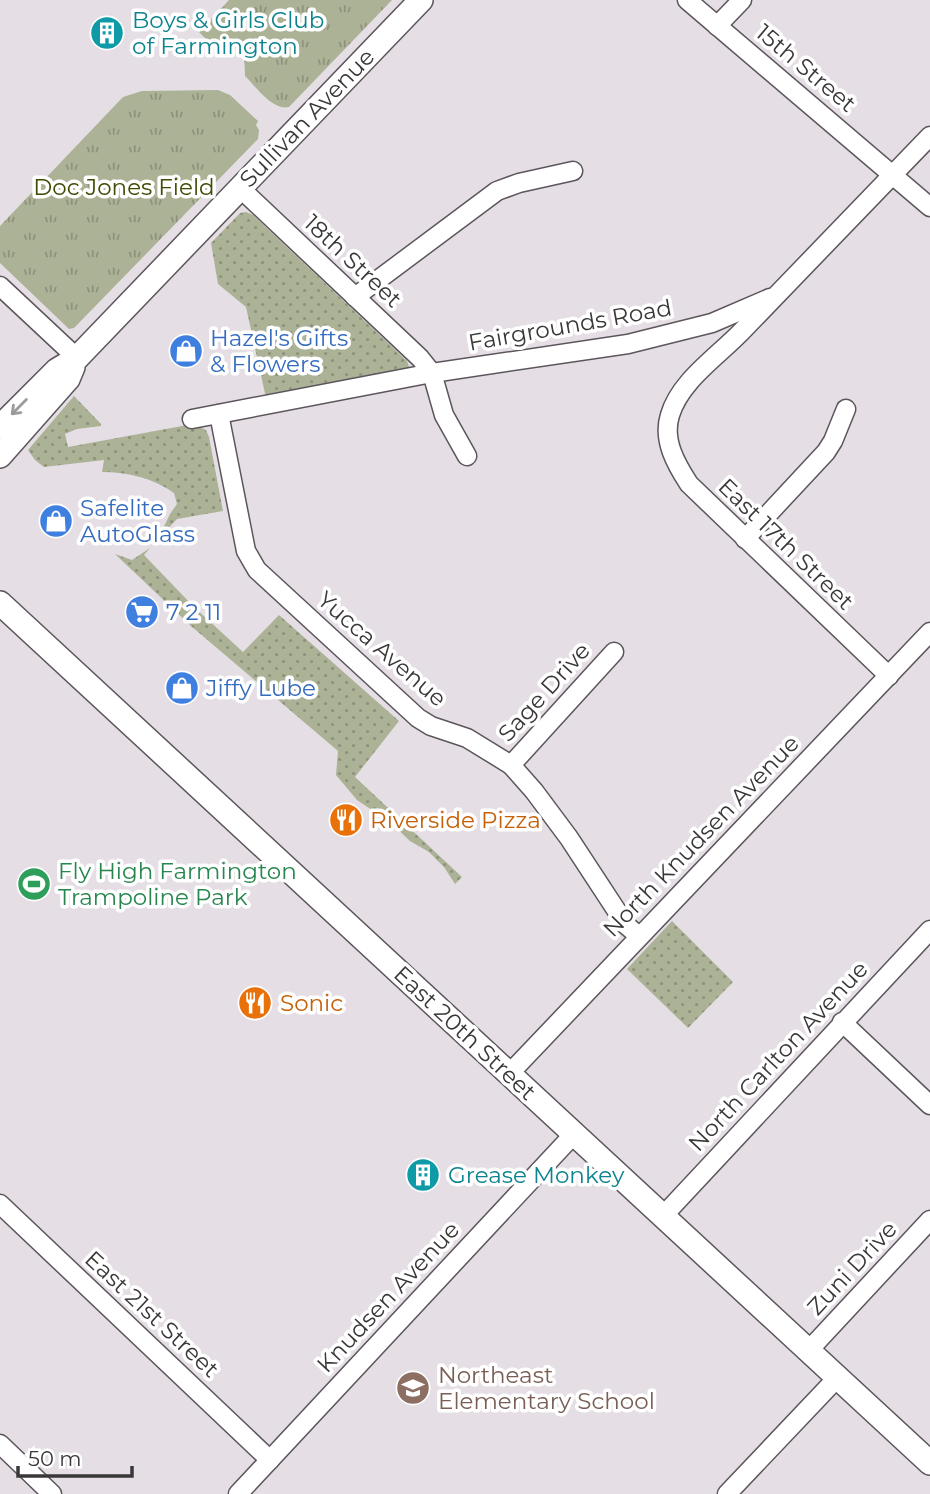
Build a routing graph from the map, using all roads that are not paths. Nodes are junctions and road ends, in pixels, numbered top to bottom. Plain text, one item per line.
1 (421, 0) edge
2 (687, 0) edge
3 (742, 0) edge
4 (717, 26) junction
5 (930, 136) edge
6 (573, 171) dead end
7 (894, 174) junction
8 (239, 187) junction
9 (930, 207) edge
10 (0, 286) edge
11 (776, 296) junction
12 (355, 298) junction
13 (77, 358) junction
14 (432, 373) junction
15 (846, 409) dead end
16 (219, 414) junction
17 (192, 419) dead end
18 (0, 427) edge
19 (467, 456) dead end
20 (0, 457) edge
21 (745, 539) junction
22 (0, 603) edge
23 (930, 632) edge
24 (614, 652) dead end
25 (889, 676) junction
26 (511, 765) junction
27 (930, 930) edge
28 (639, 936) junction
29 (842, 1022) junction
30 (509, 1074) junction
31 (930, 1105) edge
32 (573, 1134) junction
33 (0, 1204) edge
34 (663, 1216) junction
35 (930, 1220) edge
36 (809, 1350) junction
37 (838, 1377) junction
38 (0, 1444) edge
39 (270, 1460) junction
40 (930, 1463) edge
41 (52, 1494) edge
42 (238, 1494) edge
43 (727, 1494) edge

1 - 8 main road, Sullivan Avenue
2 - 4 street, 15th Street
3 - 4 street
4 - 7 street, 15th Street
5 - 7 street, Fairgrounds Road
6 - 12 street
7 - 9 street, 15th Street
7 - 11 street, Fairgrounds Road
8 - 12 street, 18th Street
8 - 13 main road, Sullivan Avenue
10 - 13 street
11 - 14 street, Fairgrounds Road
11 - 21 street, East 17th Street
12 - 14 street, 18th Street
13 -> 18 main road, Sullivan Avenue
13 - 20 main road, Sullivan Avenue
14 - 16 street, Fairgrounds Road
14 - 19 street
15 - 21 street
16 - 17 street, Fairgrounds Road
16 - 26 street, Yucca Avenue
21 - 25 street, East 17th Street
22 - 30 main road, East 20th Street
23 - 25 street, North Knudsen Avenue
24 - 26 street, Sage Drive
25 - 28 street, North Knudsen Avenue
26 - 28 street, Yucca Avenue
27 - 29 street, North Carlton Avenue
28 - 30 street, North Knudsen Avenue
29 - 31 street
29 - 34 street, North Carlton Avenue
30 - 32 main road, East 20th Street
32 - 34 main road, East 20th Street
32 - 39 street, Knudsen Avenue
33 - 39 street, East 21st Street
34 - 36 main road, East 20th Street
35 - 36 street, Zuni Drive
36 - 37 main road, East 20th Street
37 - 40 main road, East 20th Street
37 - 43 street
38 - 41 street
39 - 42 street, Knudsen Avenue

